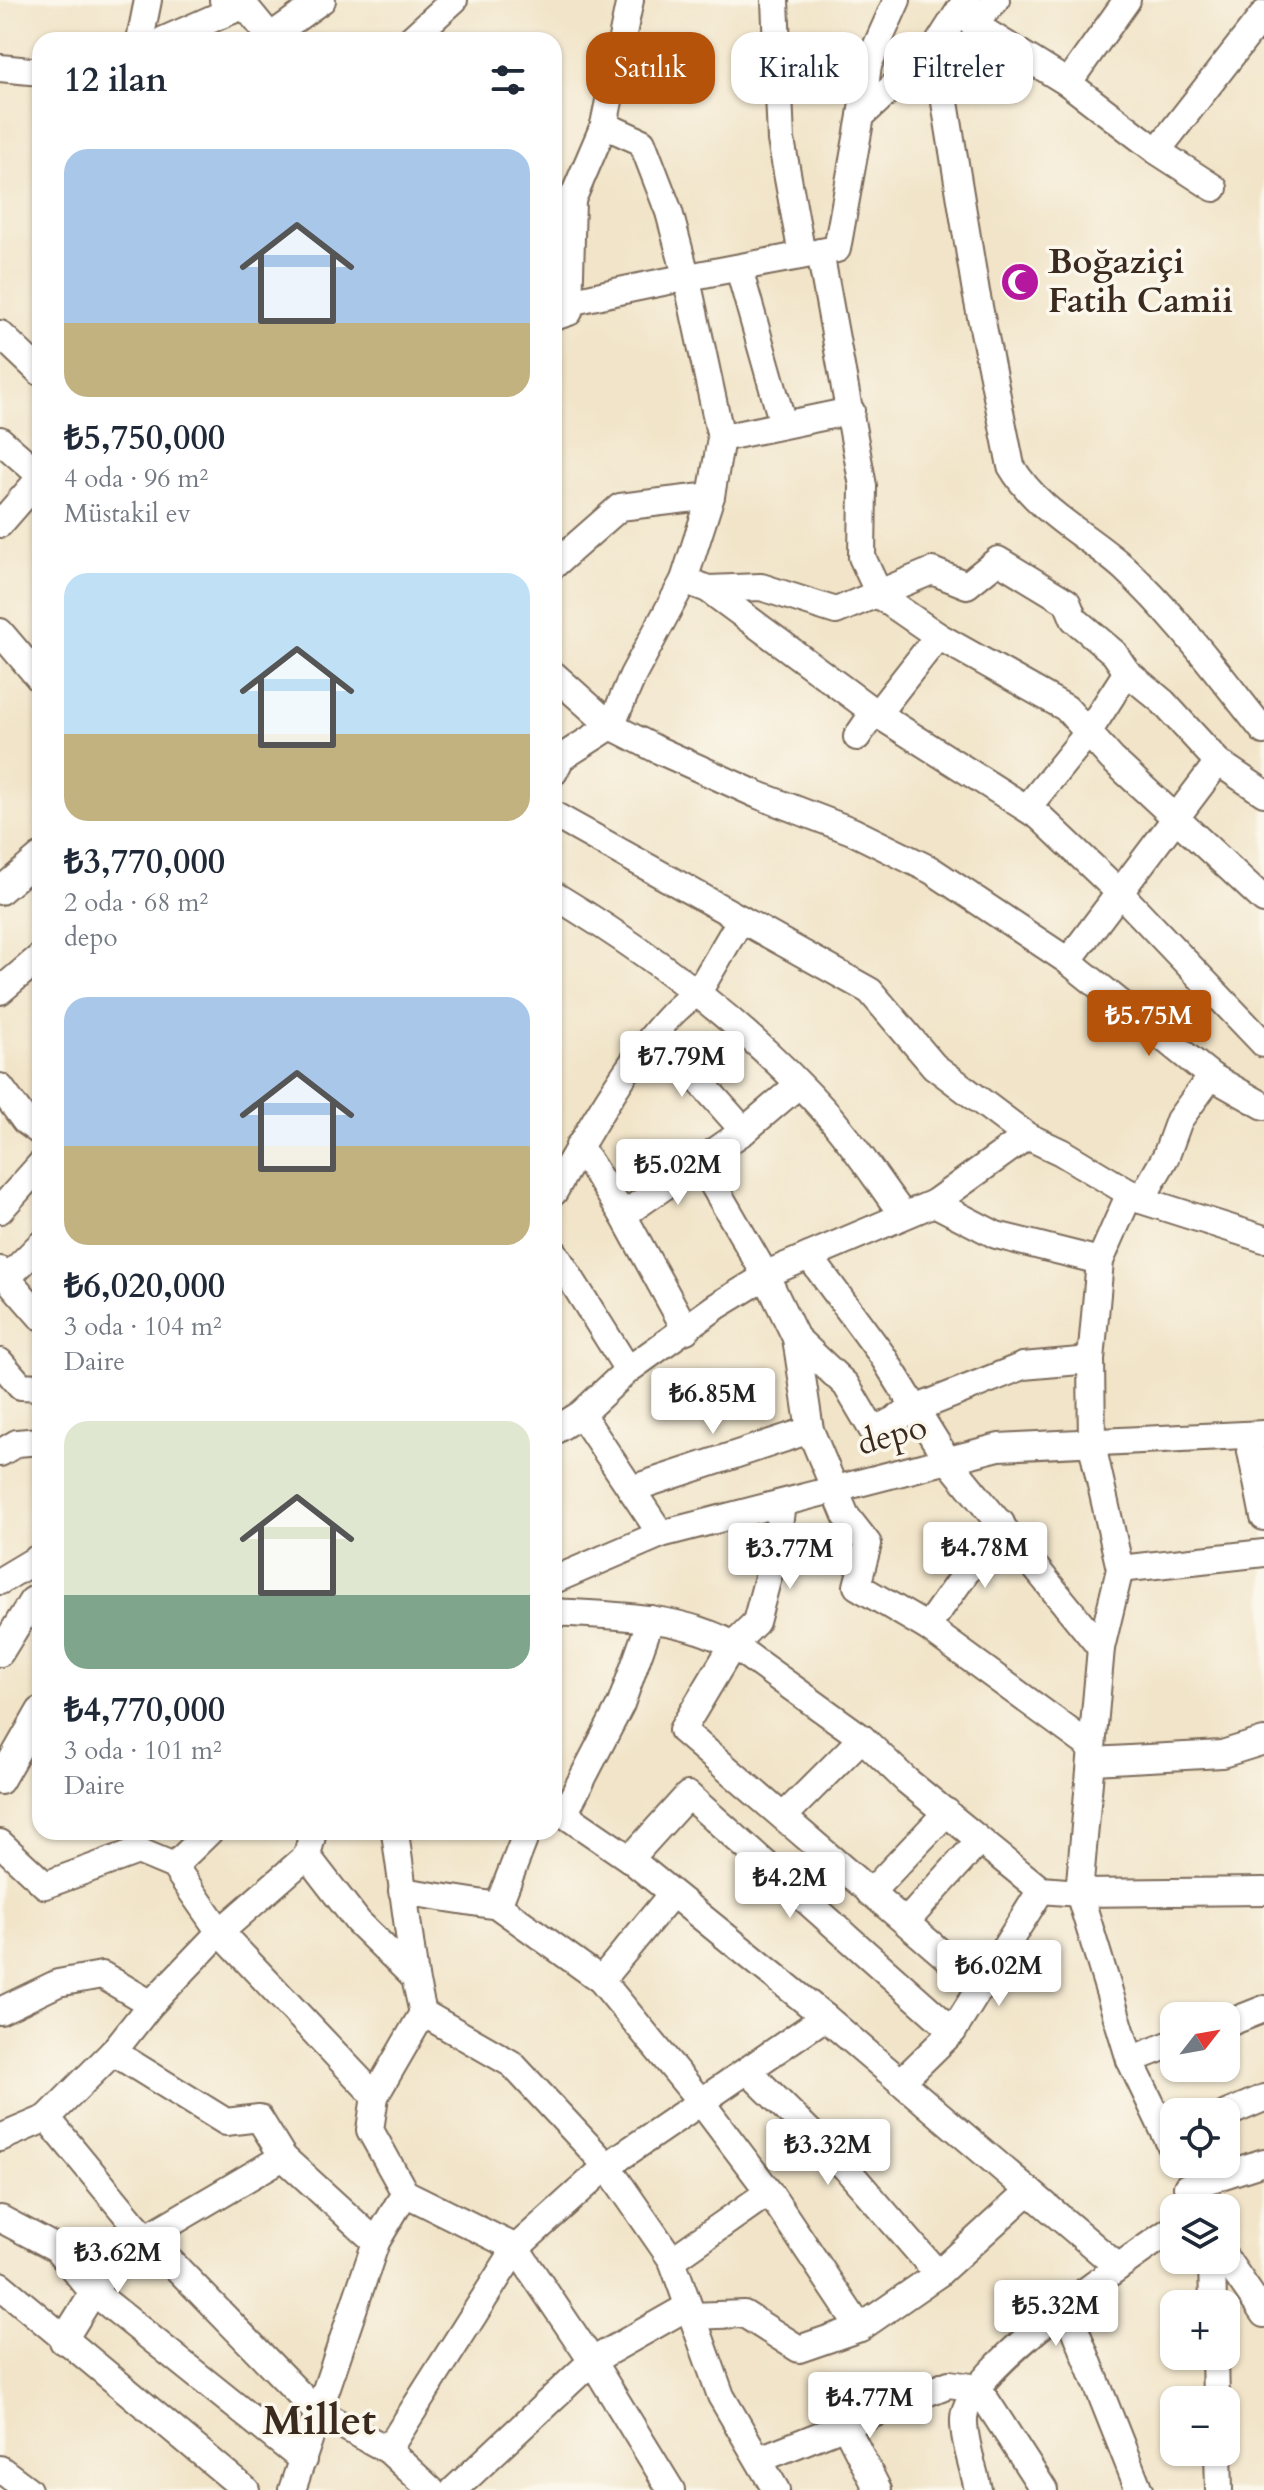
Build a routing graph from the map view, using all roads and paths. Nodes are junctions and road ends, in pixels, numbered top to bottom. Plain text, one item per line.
1 (148, 0) edge
2 (322, 0) edge
3 (454, 0) edge
4 (630, 0) edge
5 (775, 0) edge
6 (897, 0) edge
7 (966, 0) edge
8 (996, 0) edge
9 (1127, 0) edge
10 (227, 6) edge
11 (1264, 14) edge
12 (142, 32) edge
13 (179, 32) edge
14 (266, 32) edge
15 (279, 32) edge
16 (419, 32) edge
17 (946, 32) edge
18 (0, 68) edge
19 (32, 71) edge
20 (1068, 83) junction
21 (884, 95) edge
22 (945, 104) edge
23 (861, 116) junction
24 (604, 125) junction
25 (1157, 151) junction
26 (1214, 188) dead end
27 (811, 254) junction
28 (739, 269) junction
29 (686, 275) junction
30 (562, 310) edge
31 (0, 334) edge
32 (32, 364) edge
33 (851, 411) junction
34 (783, 424) junction
35 (721, 438) junction
36 (0, 440) edge
37 (32, 469) edge
38 (32, 486) edge
39 (711, 496) junction
40 (0, 524) edge
41 (562, 558) edge
42 (696, 584) junction
43 (880, 596) junction
44 (0, 632) edge
45 (938, 636) junction
46 (32, 670) edge
47 (1127, 672) junction
48 (562, 682) edge
49 (875, 713) junction
50 (611, 726) junction
51 (1264, 731) edge
52 (1087, 734) junction
53 (857, 737) dead end
54 (562, 757) edge
55 (1218, 762) junction
56 (1264, 793) edge
57 (1027, 808) junction
58 (1176, 817) junction
59 (562, 819) edge
60 (32, 864) edge
61 (0, 891) edge
62 (1119, 892) junction
63 (562, 900) edge
64 (1264, 900) edge
65 (741, 919) junction
66 (1068, 961) junction
67 (32, 964) edge
68 (0, 991) edge
69 (697, 994) junction
70 (657, 1033) junction
71 (1264, 1044) edge
72 (1211, 1076) junction
73 (798, 1085) junction
74 (0, 1087) edge
75 (1264, 1106) edge
76 (32, 1126) edge
77 (744, 1131) junction
78 (1027, 1136) junction
79 (579, 1146) junction
80 (700, 1162) junction
81 (32, 1174) edge
82 (562, 1177) edge
83 (1136, 1197) junction
84 (934, 1203) junction
85 (0, 1210) edge
86 (623, 1215) junction
87 (903, 1215) junction
88 (1264, 1239) edge
89 (32, 1251) edge
90 (809, 1256) junction
91 (1100, 1261) junction
92 (562, 1265) edge
93 (4, 1273) edge
94 (766, 1276) junction
95 (32, 1306) edge
96 (686, 1330) junction
97 (796, 1338) junction
98 (1091, 1360) junction
99 (0, 1362) edge
100 (628, 1370) junction
101 (32, 1387) edge
102 (915, 1409) junction
103 (581, 1414) junction
104 (562, 1426) edge
105 (810, 1430) junction
106 (1256, 1435) edge
107 (32, 1442) edge
108 (1092, 1445) junction
109 (0, 1453) edge
110 (946, 1458) junction
111 (835, 1488) junction
112 (631, 1489) junction
113 (782, 1504) junction
114 (1264, 1517) edge
115 (1001, 1523) junction
116 (661, 1534) junction
117 (1264, 1553) edge
118 (32, 1562) edge
119 (1120, 1569) junction
120 (562, 1577) edge
121 (0, 1581) edge
122 (32, 1601) edge
123 (562, 1613) edge
124 (651, 1619) junction
125 (927, 1627) junction
126 (733, 1645) junction
127 (1101, 1648) junction
128 (0, 1653) edge
129 (32, 1725) edge
130 (862, 1738) junction
131 (1264, 1741) edge
132 (1092, 1754) junction
133 (0, 1781) edge
134 (562, 1806) edge
135 (562, 1810) edge
136 (947, 1812) junction
137 (785, 1815) junction
138 (201, 1840) edge
139 (396, 1840) edge
140 (524, 1840) edge
141 (979, 1841) junction
142 (0, 1843) edge
143 (310, 1844) edge
144 (630, 1859) junction
145 (174, 1866) junction
146 (1041, 1890) junction
147 (402, 1891) junction
148 (1264, 1891) edge
149 (870, 1893) junction
150 (1079, 1893) junction
151 (671, 1895) junction
152 (498, 1906) junction
153 (906, 1922) junction
154 (220, 1932) junction
155 (415, 1978) junction
156 (601, 1980) junction
157 (982, 1988) junction
158 (151, 2004) junction
159 (1264, 2009) edge
160 (0, 2011) edge
161 (423, 2013) junction
162 (825, 2017) junction
163 (1240, 2018) edge
164 (953, 2031) junction
165 (1160, 2048) edge
166 (113, 2052) junction
167 (1130, 2060) junction
168 (748, 2071) junction
169 (901, 2082) junction
170 (375, 2096) junction
171 (1264, 2098) edge
172 (701, 2102) junction
173 (1240, 2108) edge
174 (47, 2118) junction
175 (1160, 2119) edge
176 (0, 2138) edge
177 (283, 2157) junction
178 (1264, 2162) edge
179 (607, 2166) junction
180 (1186, 2186) edge
181 (1029, 2191) junction
182 (769, 2192) junction
183 (405, 2193) junction
184 (1, 2219) edge
185 (142, 2231) junction
186 (1160, 2238) edge
187 (376, 2242) junction
188 (516, 2248) junction
189 (672, 2260) junction
190 (1118, 2267) junction
191 (938, 2274) junction
192 (1236, 2274) edge
193 (0, 2285) edge
194 (91, 2290) junction
195 (1066, 2306) junction
196 (689, 2312) junction
197 (1264, 2314) edge
198 (860, 2328) junction
199 (63, 2341) junction
200 (592, 2361) junction
201 (978, 2388) junction
202 (316, 2411) junction
203 (844, 2423) junction
204 (388, 2450) junction
205 (760, 2459) junction
206 (303, 2460) junction
207 (1218, 2466) edge
208 (0, 2469) edge
209 (28, 2490) edge
210 (246, 2490) edge
211 (292, 2490) edge
212 (431, 2490) edge
213 (454, 2490) edge
214 (671, 2490) edge
215 (776, 2490) edge
216 (878, 2490) edge
217 (978, 2490) edge
218 (1044, 2490) edge
219 (1139, 2490) edge
220 (1219, 2490) edge

1 - 12 street
2 - 15 street
3 - 16 street
4 - 24 street
5 - 27 street
6 - 23 street
7 - 17 street
8 - 20 street
9 - 20 street
10 - 13 street
10 - 14 street
11 - 25 street
18 - 19 street
20 - 25 street
21 - 23 street
22 - 51 street
23 - 27 street
24 - 29 street
24 - 30 street
25 - 26 street
27 - 28 street
27 - 33 street
28 - 29 street
28 - 34 street
29 - 30 street
29 - 35 street
31 - 32 street
33 - 34 street
33 - 43 street
34 - 35 street
35 - 39 street
36 - 37 street
38 - 40 street
39 - 41 street
39 - 42 street
42 - 43 street
42 - 49 street
42 - 50 street
43 - 45 street
43 - 47 street
44 - 46 street
45 - 49 street
45 - 52 street
47 - 52 street
47 - 55 street
48 - 50 street
49 - 53 street
49 - 57 street
50 - 54 street
50 - 66 street
52 - 57 street
52 - 58 street
55 - 56 street
55 - 58 street
57 - 62 street
58 - 62 street
58 - 64 street
59 - 65 street
60 - 61 street
62 - 66 street
62 - 71 street
63 - 69 street
65 - 69 street
65 - 78 street
66 - 72 street
67 - 68 street
69 - 70 street
69 - 73 street
70 - 77 street
70 - 79 street
72 - 75 street
72 - 83 street
73 - 77 street
73 - 87 street
74 - 76 street
77 - 80 street
78 - 83 street
78 - 84 street
79 - 82 street
79 - 86 street
80 - 86 street
80 - 94 street
81 - 85 street
83 - 88 street
83 - 91 street
84 - 87 street
84 - 91 street
86 - 96 street
87 - 90 street
89 - 93 street
90 - 94 street
90 - 102 street
91 - 98 street
92 - 100 street
93 - 95 street
94 - 96 street
94 - 97 street
96 - 100 street
97 - 102 street
97 - 105 street
98 - 102 street
98 - 108 street
99 - 101 street
100 - 103 street
102 - 110 street
103 - 104 street
103 - 112 street
105 - 111 street
105 - 112 street
106 - 108 street, depo
106 - 114 street
107 - 109 street
108 - 110 street, depo
108 - 119 street
110 - 111 street, depo
110 - 115 street
111 - 113 street, depo
111 - 125 street
112 - 116 street
113 - 116 street, depo
113 - 126 street
115 - 125 street
115 - 127 street
116 - 120 street, depo
117 - 119 street
118 - 121 street
119 - 127 street
122 - 128 street
123 - 124 street
124 - 126 street
124 - 134 street
125 - 132 street
126 - 130 street
126 - 137 street
127 - 132 street
129 - 133 street
130 - 136 street
130 - 137 street
131 - 132 street
132 - 150 street
135 - 144 street
136 - 141 street
136 - 149 street
137 - 149 street
138 - 145 street
139 - 147 street
140 - 152 street
141 - 146 street
141 - 153 street
142 - 145 street
143 - 154 street
143 - 155 street
144 - 151 street
144 - 164 street
145 - 154 street
146 - 150 street
146 - 157 street
147 - 152 street
147 - 155 street
148 - 150 street
149 - 153 street
150 - 167 street
151 - 156 street
151 - 162 street
152 - 156 street
153 - 157 street
154 - 158 street
154 - 170 street
155 - 161 street
156 - 172 street
157 - 164 street
158 - 160 street
158 - 166 street
159 - 163 street
161 - 170 street
161 - 179 street
162 - 168 street
162 - 169 street
164 - 169 street
165 - 167 street
166 - 174 street
166 - 177 street
167 - 175 street
168 - 172 street
168 - 191 street
169 - 181 street
170 - 183 street
171 - 173 street
172 - 179 street
172 - 182 street
174 - 176 street
174 - 185 street
177 - 185 street
177 - 187 street
178 - 180 street
179 - 188 street
179 - 189 street
181 - 190 street
181 - 191 street
182 - 189 street
182 - 198 street
183 - 187 street
183 - 188 street
184 - 194 street
185 - 194 street
185 - 202 street
186 - 190 street
187 - 202 street
188 - 200 street
188 - 204 street
189 - 196 street
190 - 195 street
191 - 198 street
192 - 197 street
193 - 199 street
194 - 199 street
194 - 206 street
195 - 201 street
195 - 219 street
196 - 198 street
196 - 200 street
196 - 205 street
199 - 210 street
200 - 213 street
200 - 214 street
201 - 203 street
201 - 217 street
201 - 218 street
202 - 204 street
202 - 206 street
203 - 205 street
203 - 216 street
204 - 212 street
205 - 215 street
206 - 211 street
207 - 220 street
208 - 209 street

